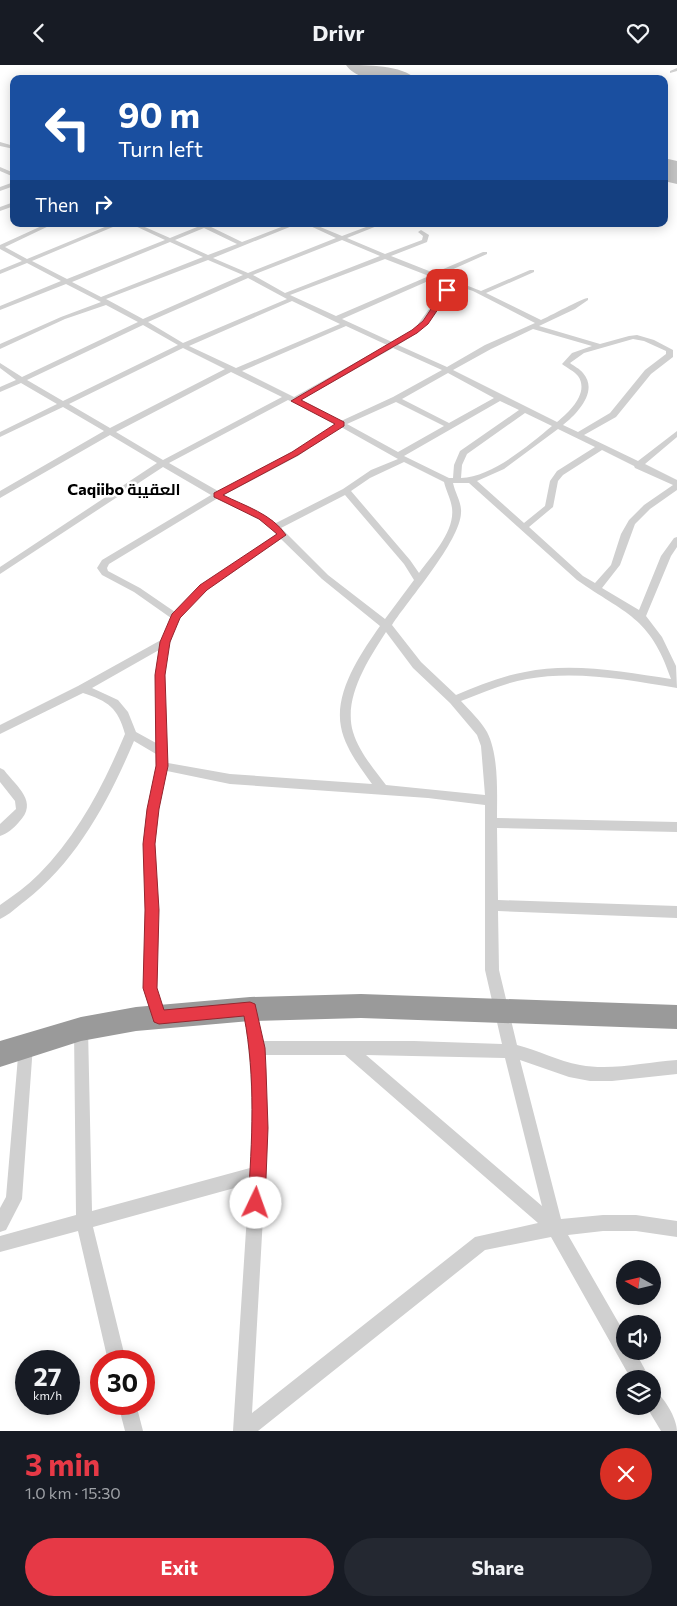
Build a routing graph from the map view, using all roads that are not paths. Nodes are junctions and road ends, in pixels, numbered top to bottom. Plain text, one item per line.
1 (43, 227) edge
2 (111, 227) edge
3 (140, 227) edge
4 (202, 227) edge
5 (211, 227) edge
6 (286, 227) edge
7 (316, 227) edge
8 (372, 227) edge
9 (421, 232) dead end
10 (344, 238) junction
11 (166, 240) junction
12 (242, 244) junction
13 (0, 247) edge
14 (485, 253) dead end
15 (208, 256) junction
16 (386, 256) junction
17 (28, 261) junction
18 (532, 271) dead end
19 (0, 272) edge
20 (250, 276) junction
21 (435, 276) junction
22 (64, 281) junction
23 (458, 283) junction
24 (481, 293) junction
25 (289, 297) junction
26 (586, 299) dead end
27 (104, 301) junction
28 (0, 308) edge
29 (336, 319) junction
30 (143, 321) junction
31 (345, 323) junction
32 (535, 324) junction
33 (395, 345) junction
34 (184, 346) junction
35 (601, 346) junction
36 (0, 347) edge
37 (0, 365) edge
38 (234, 370) junction
39 (448, 370) junction
40 (20, 379) junction
41 (0, 390) edge
42 (499, 398) junction
43 (291, 399) junction
44 (396, 399) junction
45 (63, 405) junction
46 (525, 410) junction
47 (341, 424) junction
48 (558, 425) junction
49 (449, 426) junction
50 (109, 432) junction
51 (0, 435) edge
52 (579, 435) junction
53 (676, 436) edge
54 (601, 447) junction
55 (402, 457) junction
56 (163, 463) junction
57 (638, 466) junction
58 (471, 480) junction
59 (452, 481) junction
60 (677, 484) edge
61 (346, 491) junction
62 (0, 495) edge
63 (217, 495) junction
64 (524, 528) junction
65 (279, 531) junction
66 (677, 541) edge
67 (0, 571) edge
68 (420, 581) junction
69 (595, 589) junction
70 (176, 617) junction
71 (641, 617) junction
72 (387, 626) junction
73 (165, 642) junction
74 (677, 683) edge
75 (82, 689) junction
76 (454, 700) junction
77 (0, 730) edge
78 (131, 733) junction
79 (162, 752) junction
80 (162, 766) junction
81 (0, 773) edge
82 (383, 791) junction
83 (491, 801) junction
84 (491, 823) junction
85 (677, 827) edge
86 (0, 831) edge
87 (491, 905) junction
88 (677, 912) edge
89 (0, 913) edge
90 (250, 1009) junction
91 (501, 1011) junction
92 (159, 1017) junction
93 (677, 1017) edge
94 (81, 1029) junction
95 (26, 1045) junction
96 (257, 1048) junction
97 (347, 1048) junction
98 (511, 1051) junction
99 (0, 1054) edge
100 (677, 1067) edge
101 (258, 1174) junction
102 (84, 1221) junction
103 (0, 1224) edge
104 (555, 1228) junction
105 (677, 1229) edge
106 (0, 1244) edge
107 (616, 1335) edge
108 (114, 1350) edge
109 (661, 1414) edge
110 (130, 1415) edge
111 (134, 1431) edge
112 (243, 1431) edge
113 (671, 1431) edge

1 - 13 street
2 - 17 street
3 - 11 street
4 - 11 street
5 - 12 street
6 - 12 street
7 - 10 street
8 - 10 street
9 - 16 street
10 - 16 street
10 - 20 street
11 - 15 street
11 - 22 street
12 - 15 street
13 - 17 street
14 - 21 street
15 - 20 street
15 - 27 street
16 - 21 street
16 - 25 street
17 - 19 street
17 - 22 street
18 - 24 street
20 - 25 street
20 - 30 street
21 - 23 street
21 - 29 street
22 - 27 street
22 - 28 street
23 - 24 street
23 - 33 street
24 - 32 street
25 - 29 street
25 - 34 street
26 - 32 street
27 - 30 street
27 - 36 street
29 - 31 street
30 - 34 street
30 - 40 street
31 - 33 street
31 - 38 street
32 - 35 street
32 - 39 street
33 - 39 street
33 - 43 street
34 - 38 street
34 - 45 street
35 - 48 street
35 - 52 street
37 - 40 street
38 - 43 street
38 - 50 street
39 - 42 street
39 - 44 street
40 - 41 street
40 - 45 street
42 - 46 street
42 - 49 street
43 - 47 street
43 - 56 street
44 - 47 street
44 - 49 street
45 - 50 street
45 - 51 street
46 - 48 street
46 - 59 street
47 - 55 street
47 - 63 street
48 - 52 street
48 - 58 street
49 - 55 street
50 - 56 street
50 - 62 street
52 - 54 street
53 - 57 street
54 - 57 street
54 - 64 street
55 - 59 street
55 - 61 street
56 - 63 street
56 - 67 street
57 - 60 street
58 - 59 street
58 - 64 street
59 - 68 street
60 - 69 street
61 - 65 street
61 - 68 street
63 - 65 street
63 - 70 street
64 - 69 street
65 - 70 street
65 - 72 street
66 - 71 street
68 - 72 street
69 - 71 street
70 - 73 street
71 - 74 street
72 - 76 street
72 - 82 street
73 - 75 street
73 - 79 street
74 - 76 street
75 - 77 street
75 - 78 street
76 - 83 street
78 - 79 street
78 - 89 street
79 - 80 street
80 - 82 street
80 - 92 street
81 - 86 street
82 - 83 street
83 - 84 street
84 - 85 street
84 - 87 street
87 - 88 street
87 - 91 street
90 - 91 highway
90 - 92 highway
90 - 96 street
91 - 93 highway
91 - 98 street
92 - 94 highway
94 - 95 highway
94 - 102 street
95 - 99 highway
95 - 103 street
96 - 97 street
96 - 101 street
97 - 98 street
97 - 104 street
98 - 100 street
98 - 104 street
101 - 102 street
101 - 112 street
102 - 106 street
102 - 108 street
104 - 105 street
104 - 107 street
104 - 112 street
109 - 113 street
110 - 111 street

